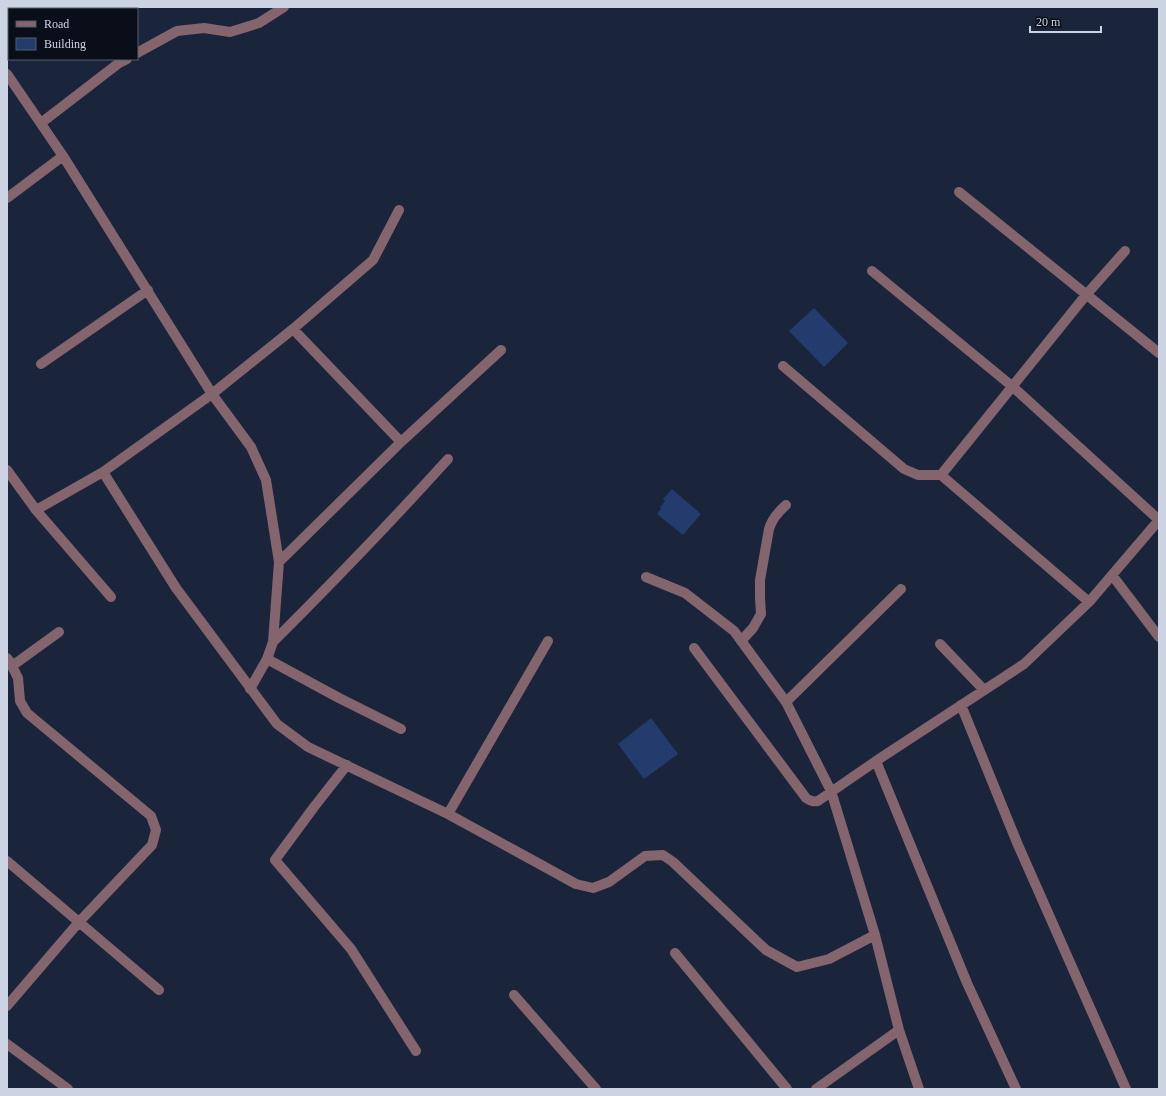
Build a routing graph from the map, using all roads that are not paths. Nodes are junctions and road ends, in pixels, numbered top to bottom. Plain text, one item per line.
1 (284, 7) edge
2 (138, 52) edge
3 (125, 60) edge
4 (7, 74) edge
5 (40, 123) junction
6 (63, 156) junction
7 (959, 192) dead end
8 (7, 198) edge
9 (399, 210) dead end
10 (1125, 251) dead end
11 (872, 271) dead end
12 (148, 290) junction
13 (1086, 295) junction
14 (293, 329) junction
15 (501, 350) dead end
16 (1159, 353) edge
17 (41, 364) dead end
18 (783, 366) dead end
19 (1012, 387) junction
20 (212, 394) junction
21 (402, 442) junction
22 (448, 459) dead end
23 (103, 472) junction
24 (8, 475) edge
25 (941, 475) junction
26 (786, 505) dead end
27 (36, 510) junction
28 (1159, 520) edge
29 (279, 562) junction
30 (1112, 575) junction
31 (646, 577) dead end
32 (901, 589) dead end
33 (112, 597) dead end
34 (1090, 602) junction
35 (59, 632) dead end
36 (1159, 638) edge
37 (274, 642) junction
38 (548, 642) dead end
39 (741, 642) junction
40 (940, 644) dead end
41 (694, 648) dead end
42 (267, 659) junction
43 (10, 662) edge
44 (250, 689) junction
45 (984, 690) junction
46 (786, 702) junction
47 (961, 705) junction
48 (401, 728) dead end
49 (876, 761) junction
50 (347, 766) junction
51 (831, 791) junction
52 (448, 814) junction
53 (7, 861) edge
54 (79, 922) junction
55 (876, 935) junction
56 (675, 953) dead end
57 (159, 990) dead end
58 (514, 995) dead end
59 (7, 1006) edge
60 (899, 1030) junction
61 (7, 1044) edge
62 (416, 1051) dead end
63 (68, 1089) edge
64 (596, 1089) edge
65 (787, 1089) edge
66 (816, 1089) edge
67 (919, 1089) edge
68 (1016, 1089) edge
69 (1126, 1089) edge

1 - 2 street
3 - 5 street
4 - 5 street
5 - 6 street
6 - 8 street
6 - 12 street
7 - 13 street
9 - 14 street
10 - 13 street
11 - 19 street
12 - 17 street
12 - 20 street
13 - 16 street
13 - 19 street
14 - 20 street
14 - 21 street
15 - 21 street
18 - 25 street
19 - 25 street
19 - 28 street
20 - 23 street
20 - 29 street
21 - 29 street
22 - 37 street
23 - 27 street
23 - 44 street
24 - 27 street
25 - 34 street
26 - 39 street
27 - 33 street
28 - 30 street
29 - 37 street
30 - 34 street
30 - 36 street
31 - 39 street
32 - 46 street
34 - 45 street
35 - 43 street
37 - 42 street
38 - 52 street
39 - 46 street
40 - 45 street
41 - 51 street
42 - 44 street
42 - 48 street
43 - 54 street
44 - 50 street
45 - 47 street
46 - 51 street
47 - 49 street
47 - 69 street
49 - 51 street
49 - 68 street
50 - 52 street
50 - 62 street
51 - 55 street
52 - 55 street
53 - 54 street
54 - 57 street
54 - 59 street
55 - 60 street
56 - 65 street
58 - 64 street
60 - 66 street
60 - 67 street
61 - 63 street

